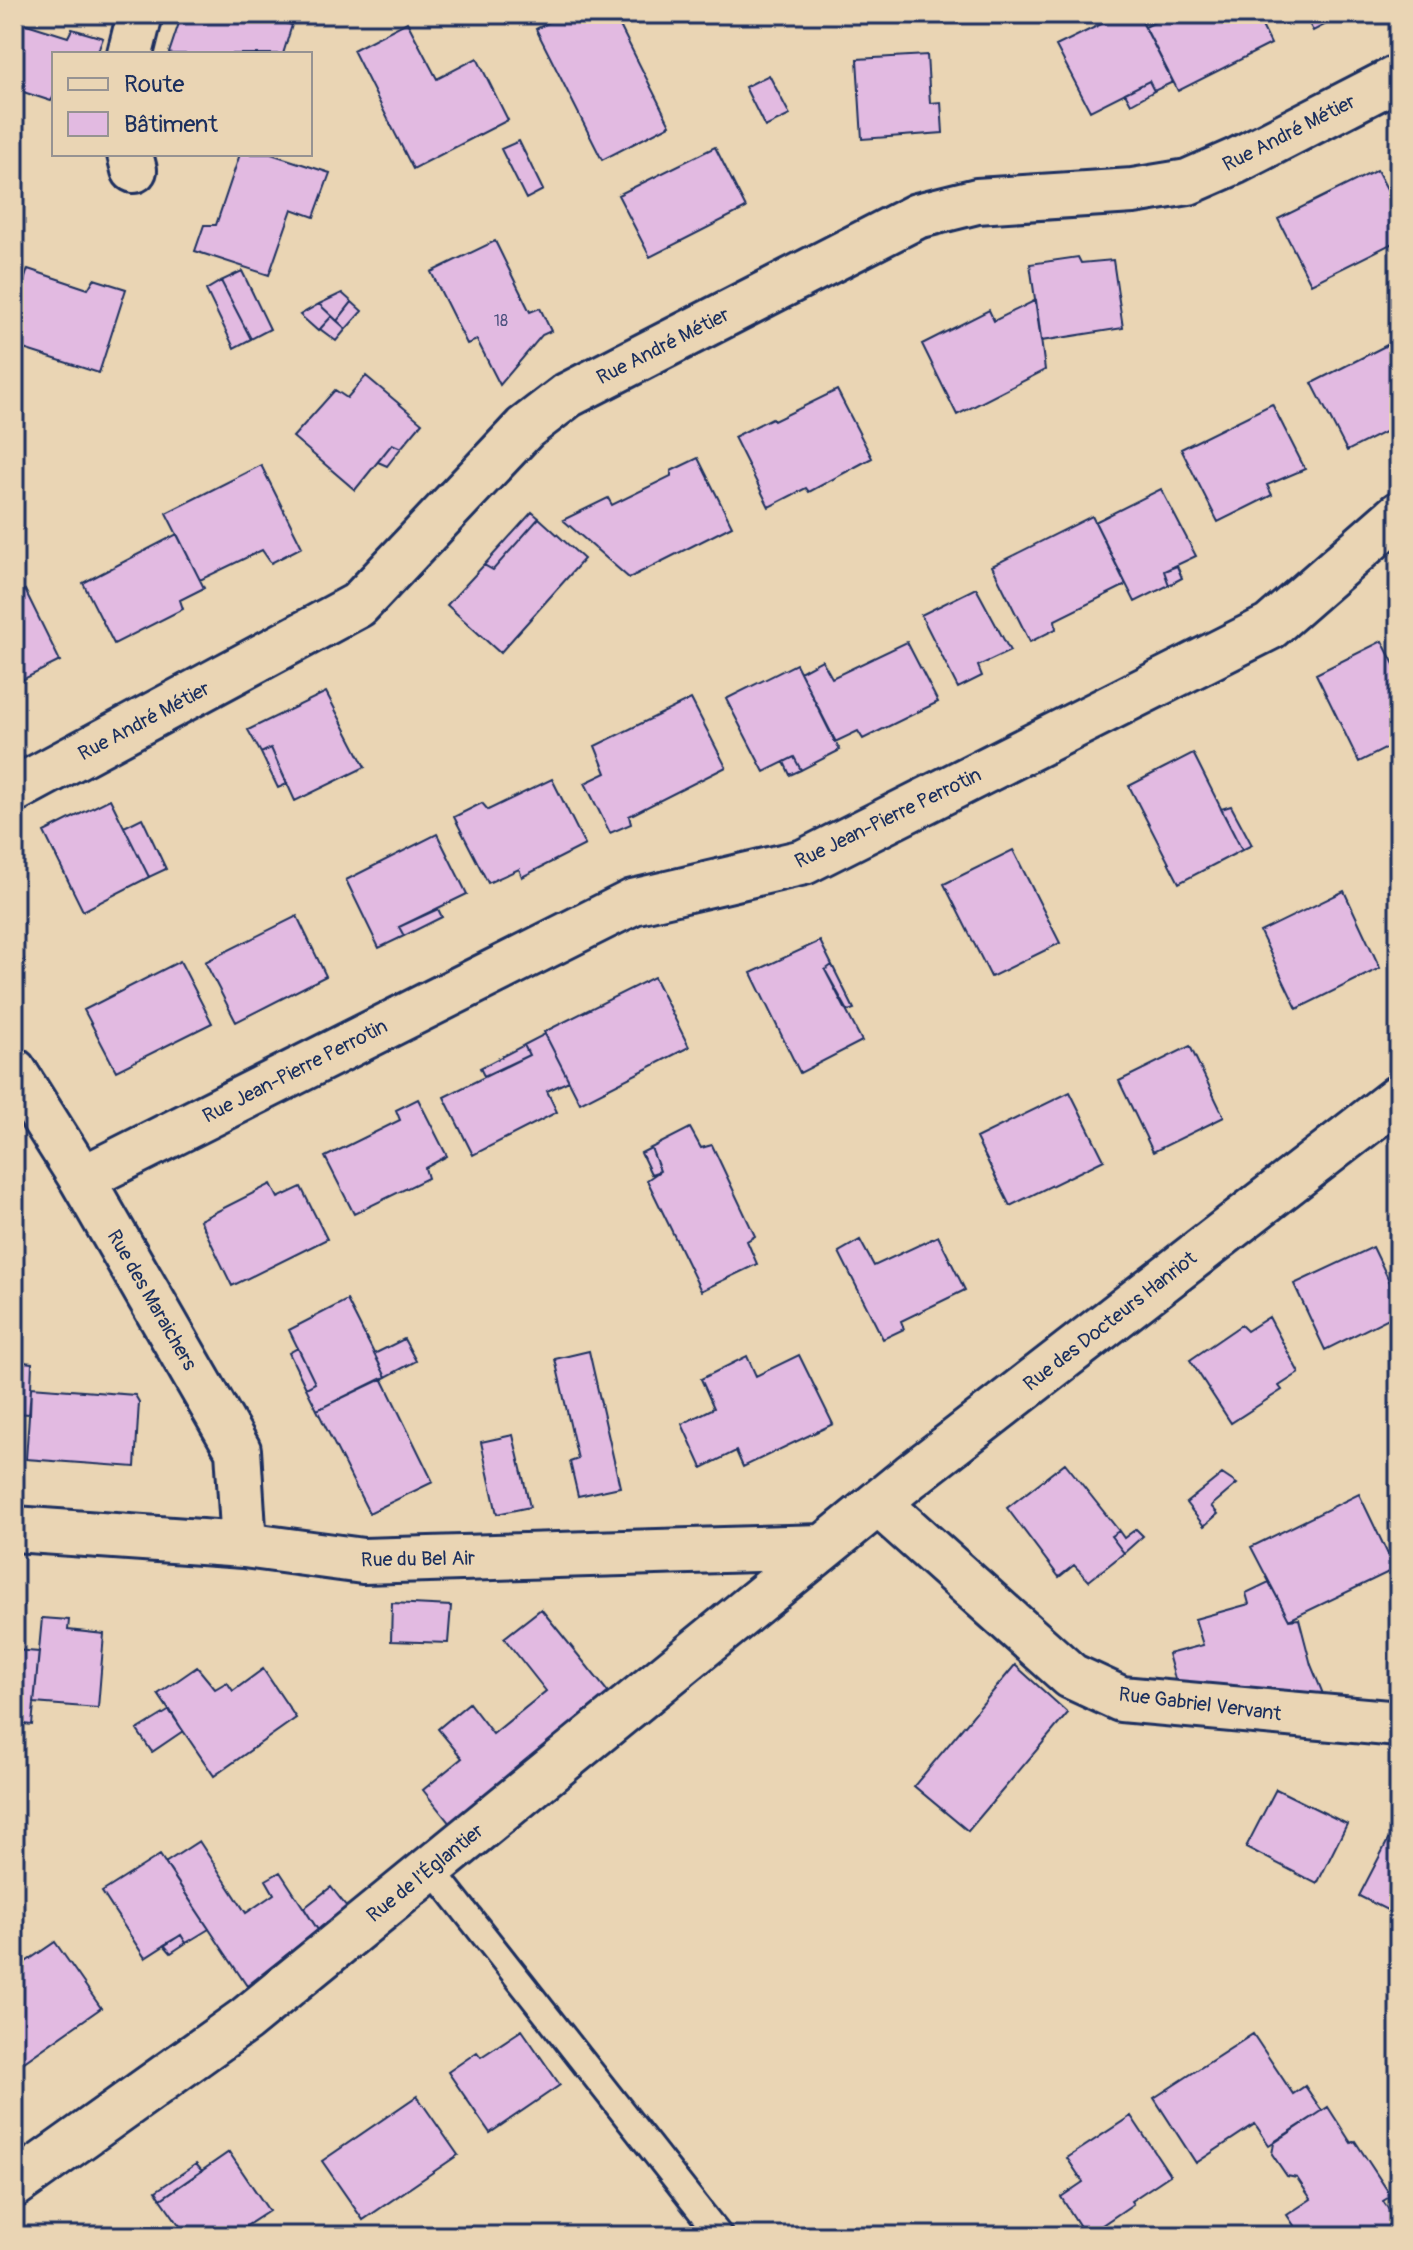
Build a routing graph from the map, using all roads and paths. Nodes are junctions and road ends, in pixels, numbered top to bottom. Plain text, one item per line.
1 (140, 14) edge
2 (130, 52) edge
3 (1399, 77) edge
4 (1399, 514) edge
5 (14, 790) edge
6 (14, 1071) edge
7 (1399, 1097) edge
8 (82, 1179) junction
9 (878, 1503) junction
10 (14, 1529) edge
11 (244, 1545) junction
12 (823, 1547) junction
13 (1399, 1724) edge
14 (431, 1868) junction
15 (14, 2185) edge
16 (720, 2236) edge

1 - 2 street
3 - 5 street, Rue André Métier
4 - 8 street, Rue Jean-Pierre Perrotin
6 - 8 street, Rue des Maraichers
7 - 9 street, Rue des Docteurs Hanriot
8 - 11 street, Rue des Maraichers
9 - 12 street, Rue des Docteurs Hanriot
9 - 13 street, Rue Gabriel Vervant
10 - 11 street, Rue du Bel Air
11 - 12 street, Rue du Bel Air
12 - 14 street, Rue de l'Églantier
14 - 15 street, Rue de l'Églantier
14 - 16 lane

